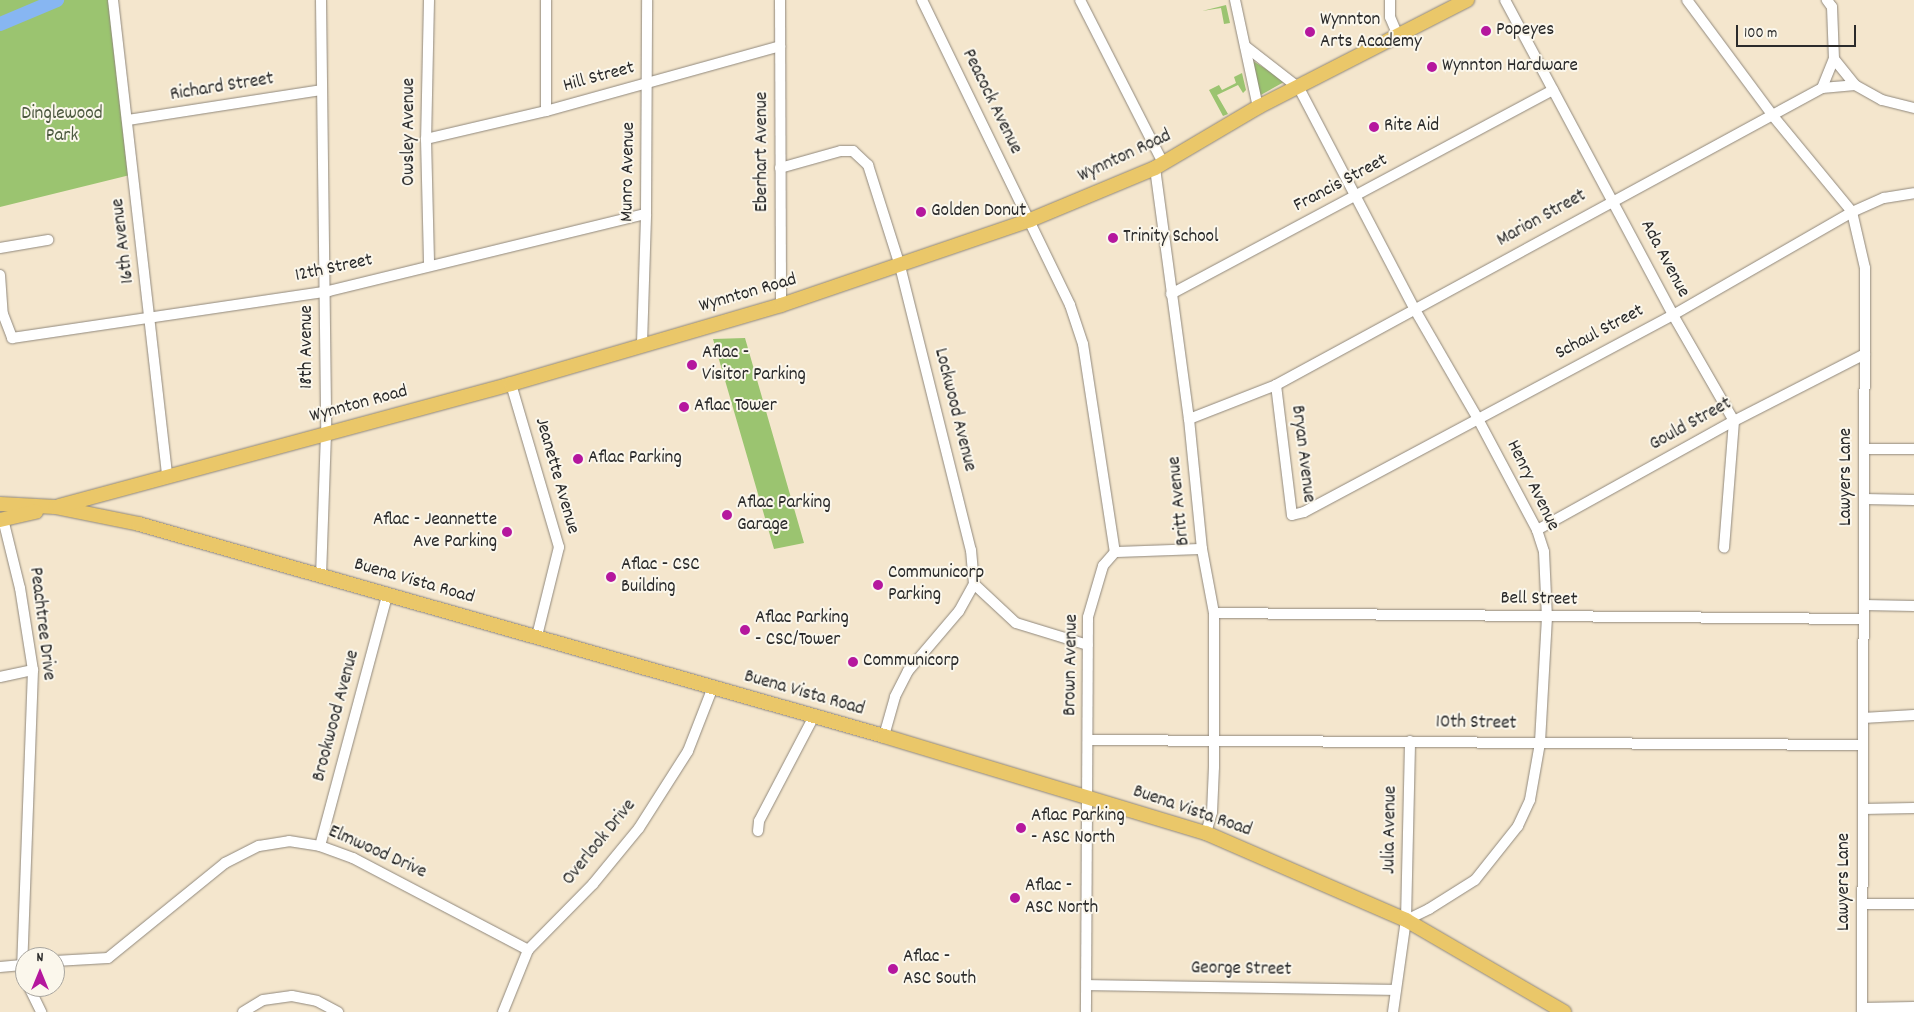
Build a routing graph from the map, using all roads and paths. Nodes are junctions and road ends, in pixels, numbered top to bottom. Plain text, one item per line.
1 (113, 0) edge
2 (321, 0) edge
3 (429, 0) edge
4 (546, 0) edge
5 (647, 0) edge
6 (780, 0) edge
7 (922, 0) edge
8 (1080, 0) edge
9 (1235, 0) edge
10 (1390, 0) edge
11 (1467, 0) edge
12 (1505, 0) edge
13 (1687, 0) edge
14 (1827, 0) edge
15 (1398, 36) junction
16 (780, 46) junction
17 (1245, 46) junction
18 (1834, 59) junction
19 (647, 83) junction
20 (1855, 85) junction
21 (1299, 88) junction
22 (1822, 88) junction
23 (321, 90) junction
24 (1553, 90) junction
25 (1258, 107) junction
26 (1914, 108) edge
27 (546, 111) junction
28 (1773, 116) junction
29 (128, 120) junction
30 (426, 139) junction
31 (1159, 165) junction
32 (780, 168) junction
33 (1914, 193) edge
34 (1355, 197) junction
35 (1613, 200) junction
36 (1852, 212) junction
37 (646, 214) junction
38 (1030, 220) junction
39 (48, 240) dead end
40 (0, 248) edge
41 (429, 265) junction
42 (900, 266) junction
43 (0, 275) edge
44 (326, 291) junction
45 (1172, 294) junction
46 (781, 305) junction
47 (1414, 308) junction
48 (151, 315) junction
49 (1673, 315) junction
50 (642, 344) junction
51 (1865, 354) junction
52 (511, 384) junction
53 (1276, 385) junction
54 (1189, 419) junction
55 (1478, 419) junction
56 (1734, 421) junction
57 (326, 433) junction
58 (1864, 449) junction
59 (1914, 449) edge
60 (168, 477) junction
61 (1864, 499) junction
62 (1914, 500) edge
63 (0, 504) edge
64 (55, 507) junction
65 (1304, 512) joint
66 (2, 520) edge
67 (1537, 530) junction
68 (1724, 548) dead end
69 (1202, 549) junction
70 (1115, 552) junction
71 (322, 575) junction
72 (974, 584) junction
73 (387, 596) junction
74 (1864, 605) junction
75 (1914, 606) edge
76 (1214, 614) junction
77 (1547, 617) junction
78 (1864, 619) junction
79 (537, 636) junction
80 (1088, 645) junction
81 (33, 670) junction
82 (0, 676) edge
83 (713, 686) junction
84 (1914, 715) edge
85 (813, 718) junction
86 (1863, 718) junction
87 (884, 736) junction
88 (1089, 740) junction
89 (1213, 741) junction
90 (1410, 741) junction
91 (1540, 743) junction
92 (1863, 745) junction
93 (1088, 798) junction
94 (1914, 808) edge
95 (1862, 809) junction
96 (758, 831) dead end
97 (1206, 833) junction
98 (320, 846) junction
99 (1862, 904) junction
100 (1914, 904) edge
101 (1406, 920) junction
102 (25, 947) edge
103 (528, 950) junction
104 (65, 960) edge
105 (0, 967) edge
106 (15, 968) edge
107 (1087, 985) junction
108 (1394, 990) junction
109 (34, 997) edge
110 (1914, 1007) edge
111 (1862, 1010) edge
112 (41, 1012) edge
113 (243, 1012) edge
114 (338, 1012) edge
115 (503, 1012) edge
116 (1086, 1012) edge
117 (1393, 1012) edge
118 (1564, 1012) edge

1 - 29 street, 16th Avenue
2 - 23 street, 18th Avenue
3 - 30 street, Owsley Avenue
4 - 27 street
5 - 19 street, Munro Avenue
6 - 16 street, Eberhart Avenue
7 - 38 street, Peacock Avenue
8 - 31 street, Britt Avenue
9 - 17 street
10 - 15 street
11 - 15 main road, Wynnton Road
12 - 24 street, Ada Avenue
13 - 28 street, Lawyers Lane
14 - 18 street
15 - 21 main road, Wynnton Road
16 - 19 street, Hill Street
16 - 32 street, Eberhart Avenue
17 - 21 street
17 - 25 street
18 - 20 street
18 - 22 street
19 - 27 street, Hill Street
19 - 37 street, Munro Avenue
20 - 22 street, Marion Street
20 - 26 street
21 - 25 main road, Wynnton Road
21 - 34 street, Henry Avenue
22 - 28 street, Marion Street
23 - 29 street, Richard Street
23 - 44 street, 18th Avenue
24 - 34 street, Francis Street
24 - 35 street, Ada Avenue
25 - 31 main road, Wynnton Road
27 - 30 street, Hill Street
28 - 35 street, Marion Street
28 - 36 street, Lawyers Lane
29 - 48 street, 16th Avenue
30 - 41 street, Owsley Avenue
31 - 38 main road, Wynnton Road
31 - 45 street, Britt Avenue
32 - 42 street, Lockwood Avenue
32 - 46 street, Eberhart Avenue
33 - 36 street, Schaul Street
34 - 45 street, Francis Street
34 - 47 street, Henry Avenue
35 - 47 street, Marion Street
35 - 49 street, Ada Avenue
36 - 49 street, Schaul Street
36 - 51 street, Lawyers Lane
37 - 41 street, 12th Street
37 - 50 street, Munro Avenue
38 - 42 main road, Wynnton Road
38 - 70 street
39 - 40 street
41 - 44 street, 12th Street
42 - 46 main road, Wynnton Road
42 - 72 street, Lockwood Avenue
43 - 48 street, 12th Street
44 - 48 street, 12th Street
44 - 57 street, 18th Avenue
45 - 54 street, Britt Avenue
46 - 50 main road, Wynnton Road
47 - 53 street, Marion Street
47 - 55 street, Henry Avenue
48 - 60 street, 16th Avenue
49 - 55 street, Schaul Street
49 - 56 street, Ada Avenue
50 - 52 main road, Wynnton Road
51 - 56 street, Gould Street
51 - 58 street, Lawyers Lane
52 - 57 main road, Wynnton Road
52 - 79 street, Jeanette Avenue
53 - 54 street, Marion Street
53 - 65 street, Bryan Avenue
54 - 69 street, Britt Avenue
55 - 65 street, Schaul Street
55 - 67 street, Henry Avenue
56 - 67 street, Gould Street
56 - 68 street
57 - 60 main road, Wynnton Road
57 - 71 street, 18th Avenue
58 - 59 street
58 - 61 street, Lawyers Lane
60 - 64 main road, Wynnton Road
61 - 62 street
61 - 74 street, Lawyers Lane
63 - 64 main road, Buena Vista Road
64 - 66 main road, Wynnton Road
64 - 71 main road, Buena Vista Road
66 - 81 street, Peachtree Drive
67 - 77 street, Henry Avenue
69 - 70 street
69 - 76 street, Britt Avenue
70 - 80 street, Brown Avenue
71 - 73 main road, Buena Vista Road
72 - 80 street
72 - 87 street
73 - 79 main road, Buena Vista Road
73 - 98 street, Brookwood Avenue
74 - 75 street
74 - 78 street, Lawyers Lane
76 - 77 street, Bell Street
76 - 89 street, Britt Avenue
77 - 78 street, Bell Street
77 - 91 street, Henry Avenue
78 - 86 street, Lawyers Lane
79 - 83 main road, Buena Vista Road
80 - 88 street, Brown Avenue
81 - 82 street
81 - 102 street, Peachtree Drive
83 - 85 main road, Buena Vista Road
83 - 103 street, Overlook Drive
84 - 86 street
85 - 87 main road, Buena Vista Road
85 - 96 street
86 - 92 street, Lawyers Lane
87 - 93 main road, Buena Vista Road
88 - 89 street, 10th Street
88 - 93 street, Brown Avenue
89 - 90 street, 10th Street
89 - 97 street, Britt Avenue
90 - 91 street, 10th Street
90 - 101 street, Julia Avenue
91 - 92 street, 10th Street
91 - 101 street, Henry Avenue
92 - 95 street, Lawyers Lane
93 - 97 main road, Buena Vista Road
93 - 107 street, Brown Avenue
94 - 95 street
95 - 99 street, Lawyers Lane
97 - 101 main road, Buena Vista Road
98 - 103 street, Elmwood Drive
98 - 104 street, Elmwood Drive
99 - 100 street
99 - 111 street, Lawyers Lane
101 - 108 street, Julia Avenue
101 - 118 main road, Buena Vista Road
103 - 115 street, Overlook Drive
105 - 106 street
107 - 108 street, George Street
107 - 116 street, Brown Avenue
108 - 117 street, Julia Avenue
109 - 112 street
110 - 111 street
113 - 114 street

